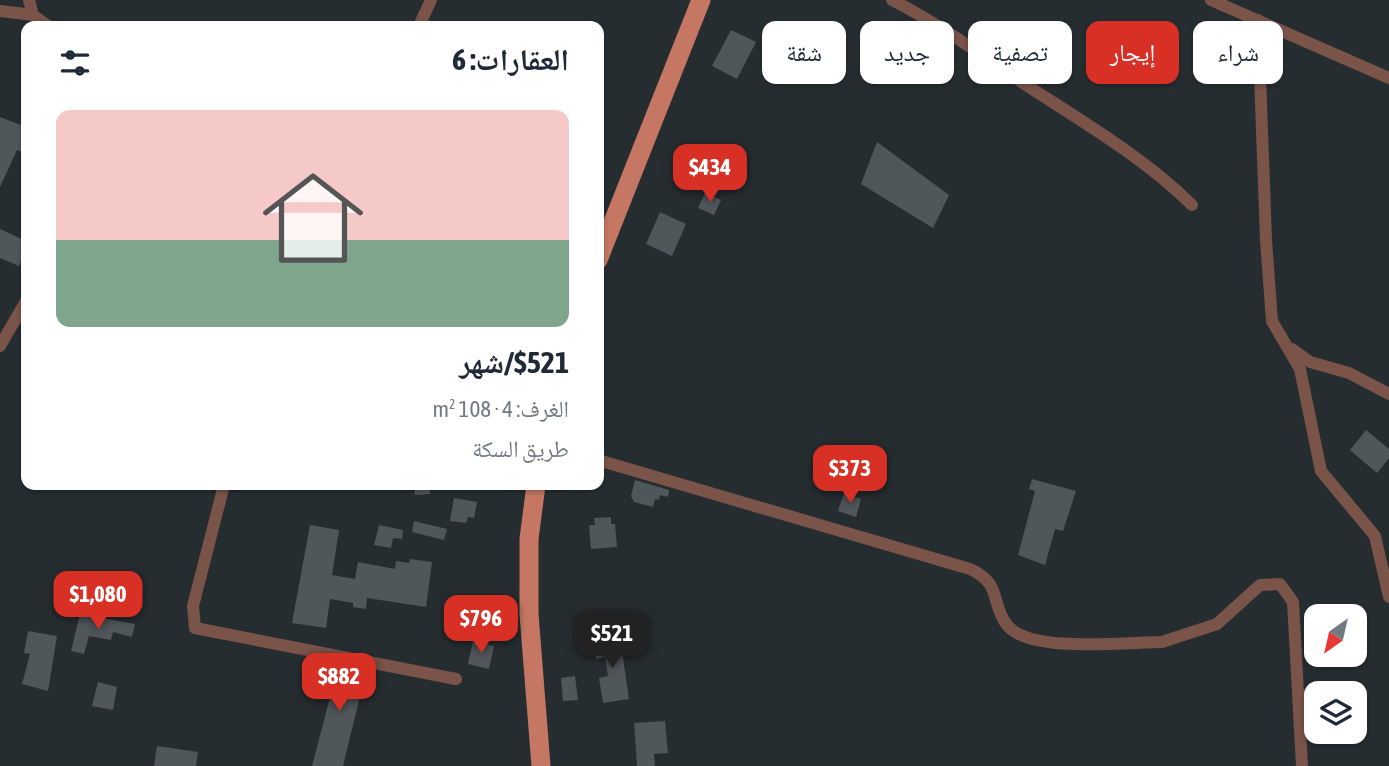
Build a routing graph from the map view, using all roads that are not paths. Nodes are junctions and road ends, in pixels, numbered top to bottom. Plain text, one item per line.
1 (29, 0) edge
2 (430, 0) edge
3 (702, 0) edge
4 (892, 0) edge
5 (1211, 0) edge
6 (0, 11) edge
7 (33, 15) junction
8 (1258, 20) junction
9 (41, 21) edge
10 (421, 21) edge
11 (1389, 78) edge
12 (1192, 205) dead end
13 (604, 245) edge
14 (21, 309) edge
15 (0, 346) edge
16 (1286, 346) junction
17 (1389, 394) edge
18 (604, 462) edge
19 (223, 490) edge
20 (535, 490) edge
21 (1389, 597) edge
22 (456, 679) dead end
23 (541, 766) edge
24 (1301, 766) edge

1 - 7 street
2 - 10 street
3 - 13 main road
4 - 12 street
5 - 8 street
6 - 7 street
7 - 9 street
8 - 11 street
8 - 16 street
14 - 15 street
16 - 17 street
16 - 21 street
18 - 24 street
19 - 22 street
20 - 23 main road

